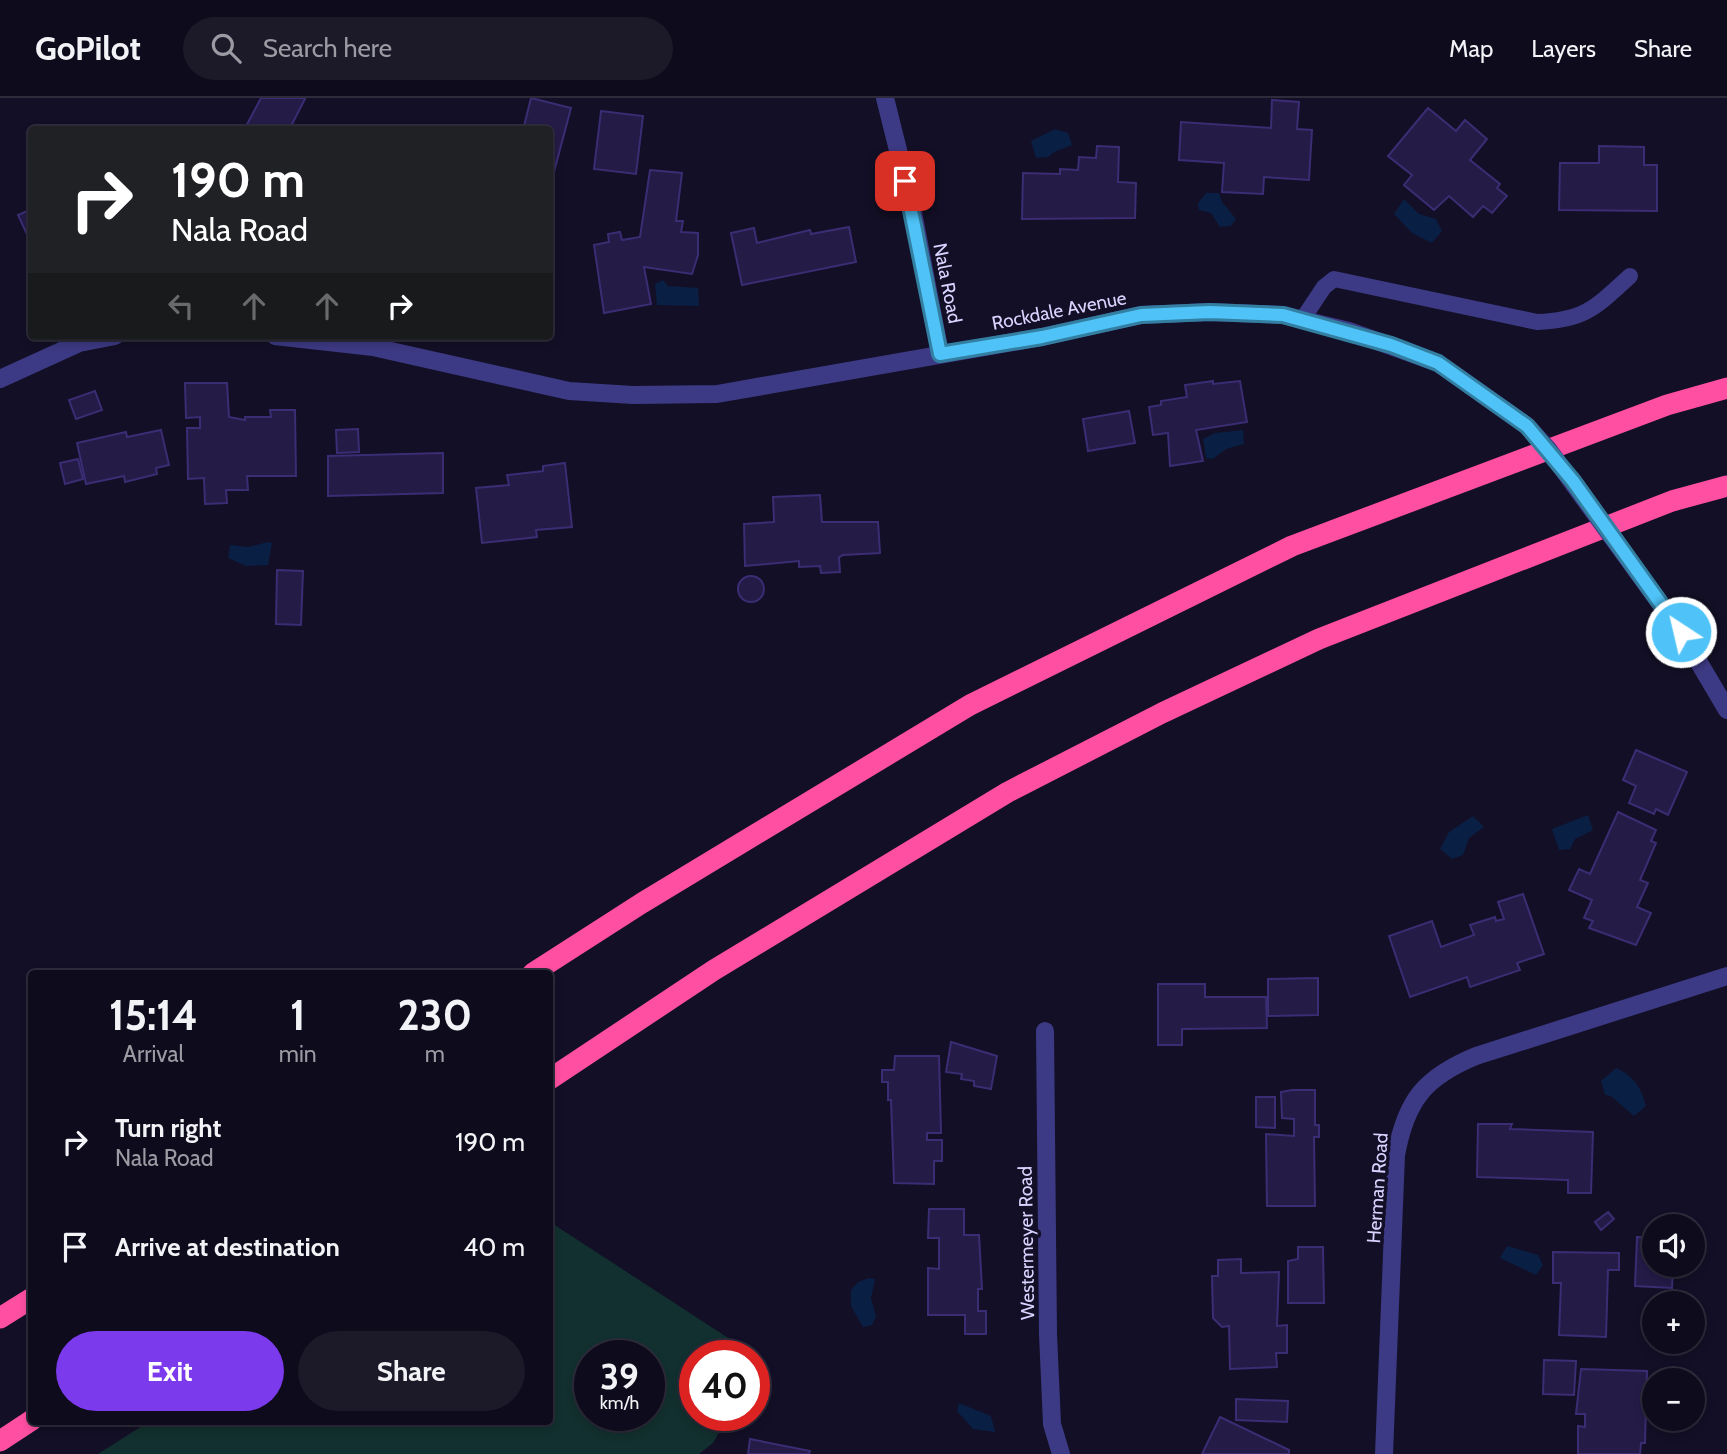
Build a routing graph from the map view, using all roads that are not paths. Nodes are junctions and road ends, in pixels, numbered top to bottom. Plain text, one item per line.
1 (884, 98) edge
2 (1630, 276) dead end
3 (1303, 320) junction
4 (91, 340) edge
5 (311, 340) edge
6 (940, 354) junction
7 (0, 379) edge
8 (1727, 388) edge
9 (1727, 486) edge
10 (1727, 710) edge
11 (538, 970) edge
12 (1727, 976) edge
13 (1045, 1031) dead end
14 (553, 1077) edge
15 (28, 1300) edge
16 (0, 1318) edge
17 (28, 1423) edge
18 (0, 1441) edge
19 (1061, 1454) edge
20 (1384, 1454) edge

1 - 6 street, Nala Road
2 - 3 lane
3 - 6 street, Rockdale Avenue
3 - 10 street, Rockdale Avenue, bridge
4 - 7 street
5 - 6 street, Rockdale Avenue
8 - 11 highway
9 - 14 highway
12 - 20 street, Herman Road
13 - 19 street, Westermeyer Road
15 - 16 highway
17 - 18 highway

